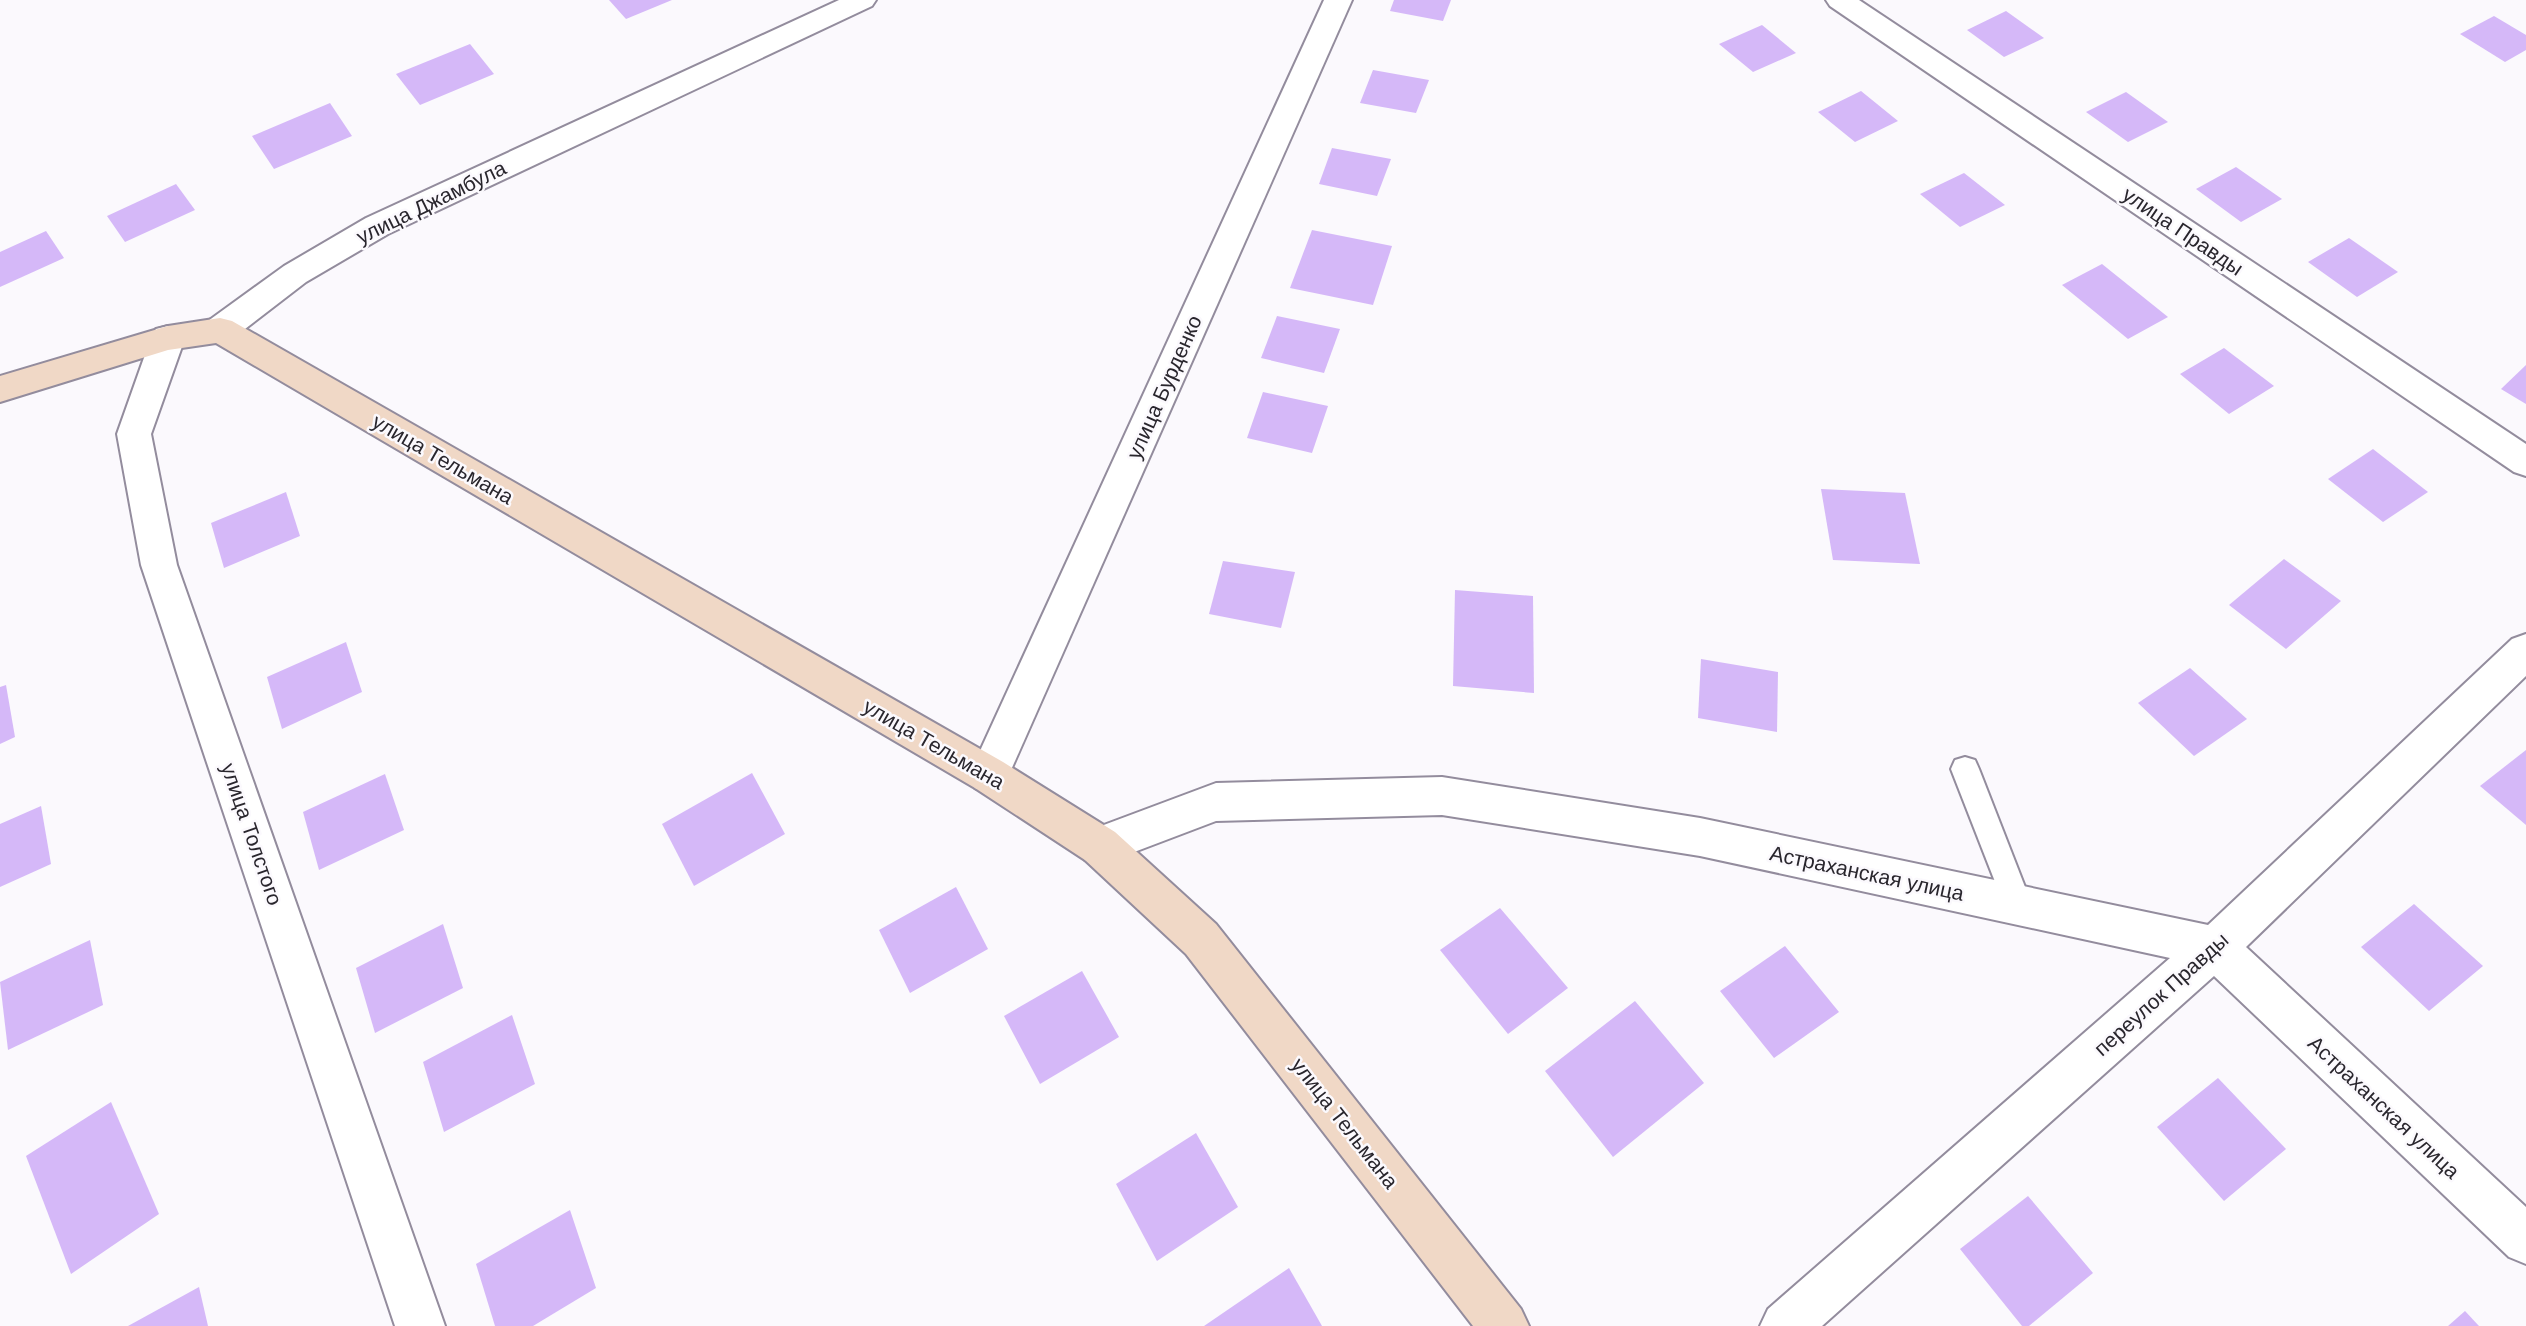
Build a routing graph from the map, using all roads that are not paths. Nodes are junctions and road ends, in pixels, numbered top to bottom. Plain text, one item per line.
1 (862, 0) edge
2 (1338, 0) edge
3 (1840, 0) edge
4 (220, 330) junction
5 (168, 338) junction
6 (0, 389) edge
7 (2526, 462) edge
8 (2526, 651) edge
9 (1965, 769) dead end
10 (989, 775) junction
11 (1100, 846) junction
12 (2018, 905) junction
13 (2215, 947) junction
14 (2526, 1240) edge
15 (421, 1326) edge
16 (1504, 1326) edge
17 (1786, 1326) edge

1 - 4 street, улица Джамбула
2 - 10 street, улица Бурденко
3 - 7 street, улица Правды
4 - 5 main road, улица Джамбула
4 - 10 main road, улица Тельмана
5 - 6 main road, улица Джамбула
5 - 15 street, улица Толстого
8 - 13 street, переулок Правды
9 - 12 lane
10 - 11 main road, улица Тельмана
11 - 12 street, Астраханская улица
11 - 16 main road, улица Тельмана
12 - 13 street, Астраханская улица
13 - 14 street, Астраханская улица
13 - 17 street, переулок Правды

